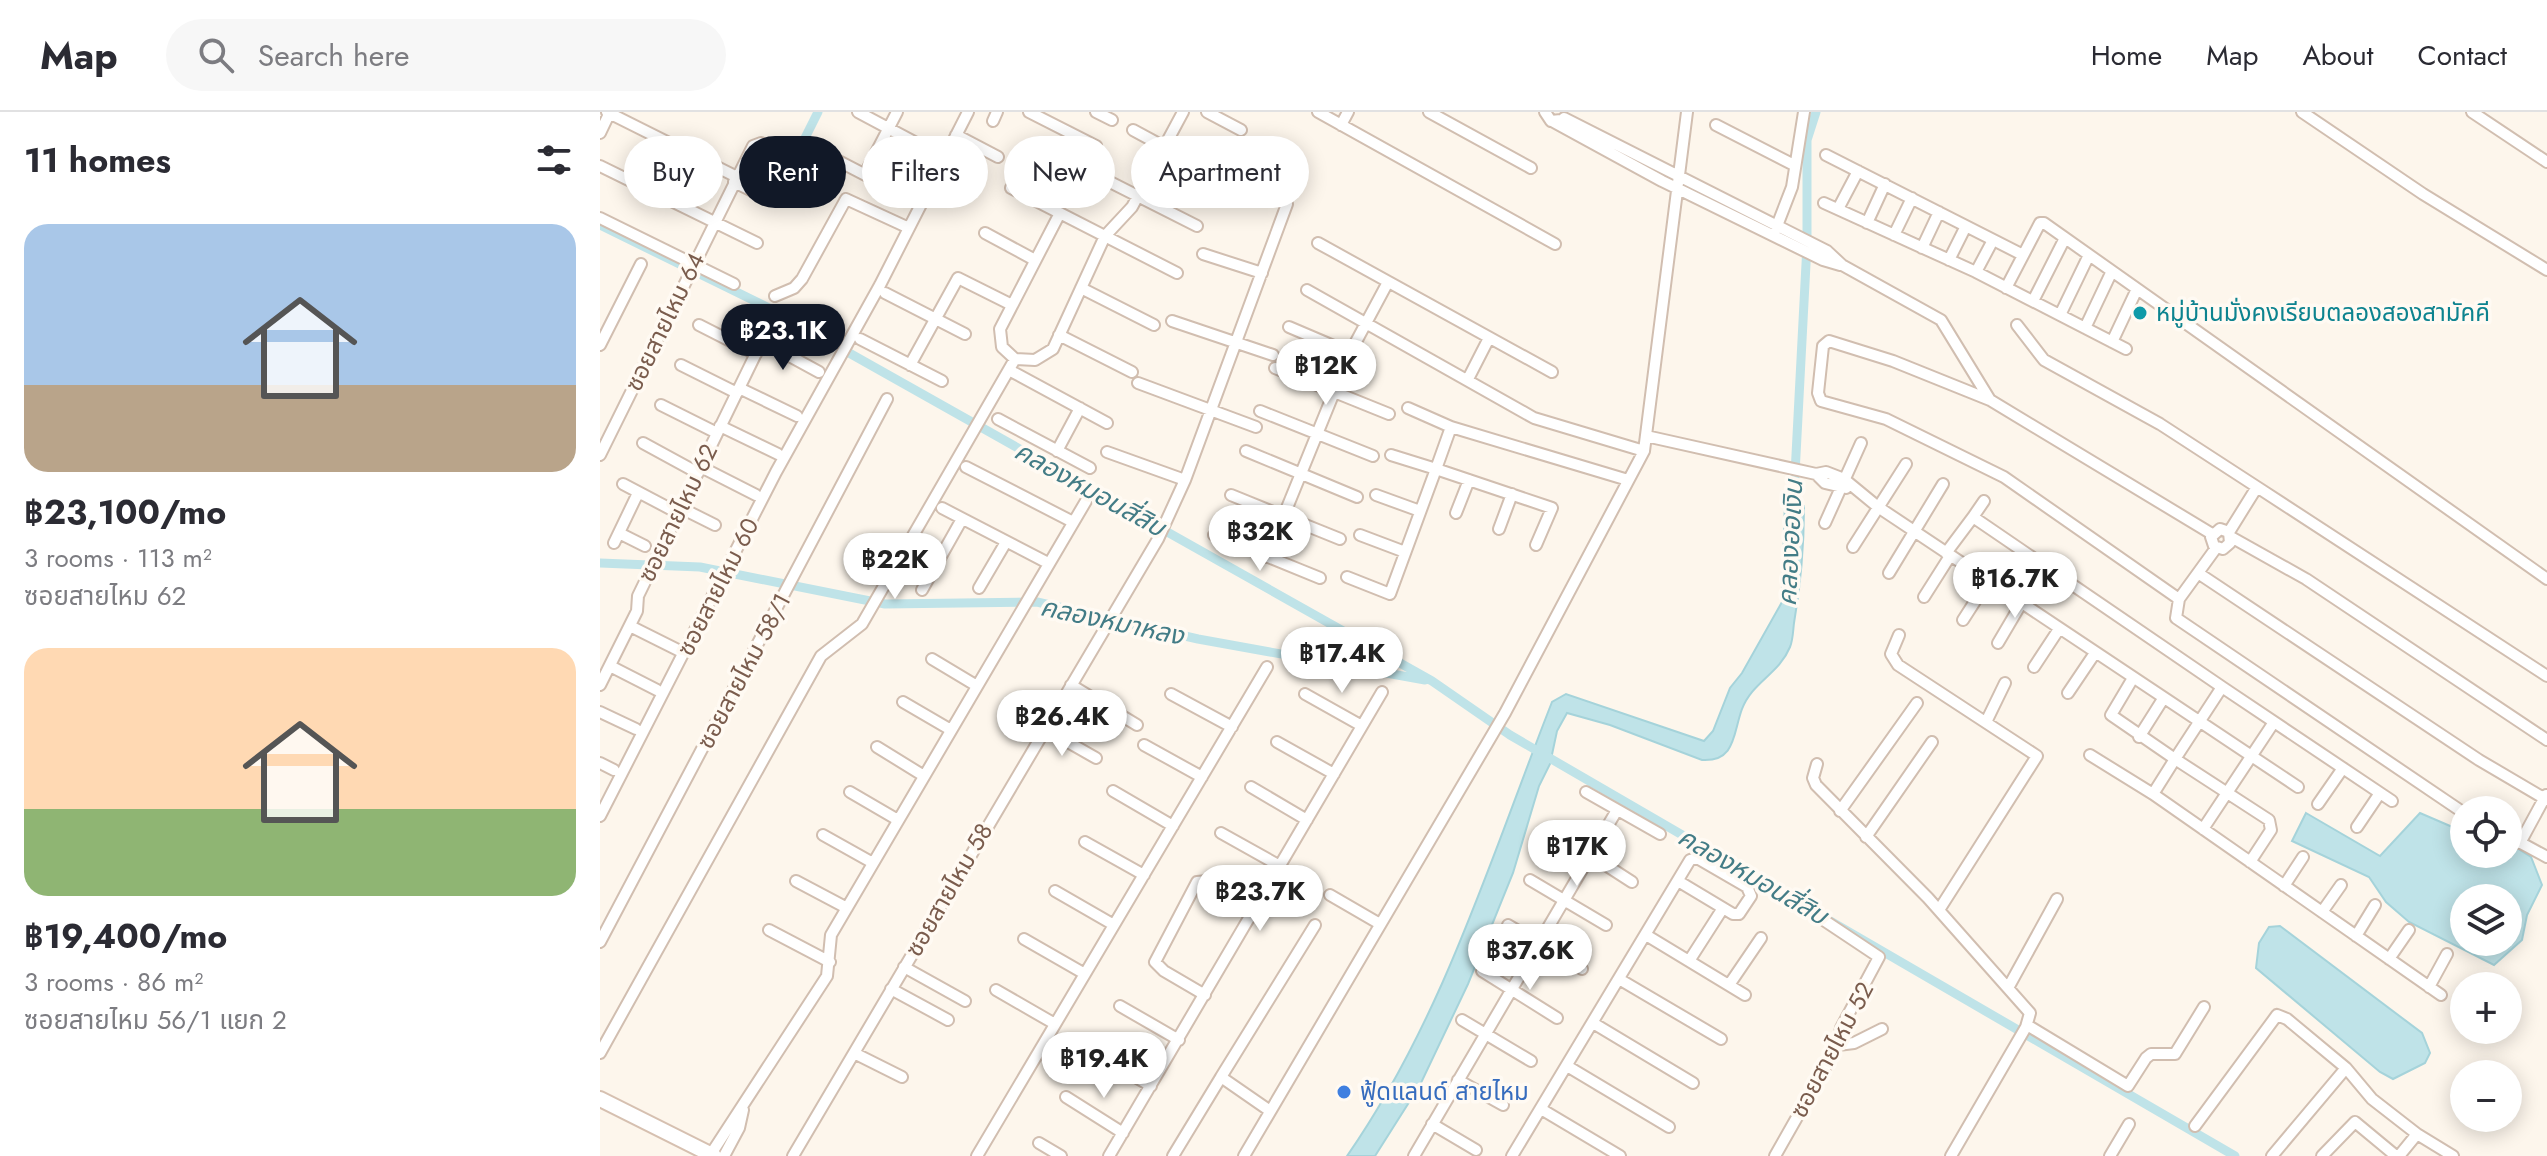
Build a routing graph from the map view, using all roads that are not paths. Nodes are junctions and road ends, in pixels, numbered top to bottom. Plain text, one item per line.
1 (609, 112) edge
2 (858, 112) edge
3 (897, 112) edge
4 (968, 112) edge
5 (1029, 112) edge
6 (1096, 112) edge
7 (1183, 112) edge
8 (1207, 112) edge
9 (1318, 112) edge
10 (1348, 112) edge
11 (1429, 112) edge
12 (1687, 112) edge
13 (1804, 112) edge
14 (2472, 112) edge
15 (2306, 113) edge
16 (1552, 115) edge
17 (1112, 120) dead end
18 (1341, 125) junction
19 (1716, 125) dead end
20 (889, 128) junction
21 (1133, 130) dead end
22 (1241, 130) dead end
23 (600, 133) edge
24 (956, 135) junction
25 (885, 136) edge
26 (904, 136) edge
27 (1076, 136) edge
28 (1144, 136) edge
29 (1170, 136) edge
30 (1826, 155) dead end
31 (998, 157) dead end
32 (2547, 162) edge
33 (1794, 165) junction
34 (600, 166) edge
35 (1531, 168) dead end
36 (1858, 171) junction
37 (739, 173) edge
38 (1678, 176) junction
39 (736, 179) junction
40 (739, 181) edge
41 (1885, 184) junction
42 (1677, 189) junction
43 (1912, 198) junction
44 (1824, 203) dead end
45 (1131, 204) edge
46 (1050, 208) edge
47 (1162, 208) edge
48 (1286, 208) edge
49 (1838, 209) junction
50 (1939, 212) junction
51 (1060, 213) junction
52 (600, 218) edge
53 (715, 223) junction
54 (1867, 223) junction
55 (1777, 225) junction
56 (1197, 226) dead end
57 (1966, 226) junction
58 (909, 228) junction
59 (985, 233) dead end
60 (1894, 235) junction
61 (1105, 236) junction
62 (1772, 236) junction
63 (2065, 238) junction
64 (1993, 240) junction
65 (757, 243) dead end
66 (1318, 243) dead end
67 (1555, 244) dead end
68 (1922, 248) junction
69 (1820, 253) junction
70 (1203, 254) dead end
71 (2023, 255) junction
72 (2089, 255) junction
73 (1035, 260) junction
74 (1949, 260) junction
75 (641, 264) dead end
76 (692, 265) junction
77 (2547, 270) edge
78 (2112, 271) junction
79 (1976, 272) junction
80 (1177, 273) dead end
81 (1262, 273) junction
82 (1388, 282) junction
83 (734, 284) dead end
84 (1081, 288) junction
85 (2006, 288) junction
86 (2137, 289) junction
87 (1307, 290) dead end
88 (885, 293) dead end
89 (775, 296) dead end
90 (2033, 301) junction
91 (1012, 305) junction
92 (2060, 315) junction
93 (935, 319) junction
94 (1172, 321) dead end
95 (1366, 323) junction
96 (699, 325) dead end
97 (1154, 325) dead end
98 (2017, 325) dead end
99 (1289, 327) dead end
100 (2085, 328) junction
101 (965, 334) dead end
102 (1059, 335) junction
103 (1489, 338) junction
104 (860, 339) dead end
105 (2112, 342) junction
106 (1236, 343) junction
107 (600, 345) edge
108 (2126, 349) dead end
109 (1350, 353) junction
110 (756, 354) junction
111 (1273, 355) dead end
112 (1015, 359) junction
113 (681, 365) dead end
114 (910, 365) junction
115 (1275, 368) dead end
116 (1009, 370) junction
117 (819, 372) dead end
118 (1132, 372) dead end
119 (1552, 372) dead end
120 (1468, 379) junction
121 (942, 381) dead end
122 (1138, 383) dead end
123 (738, 390) junction
124 (1333, 392) junction
125 (887, 399) dead end
126 (1990, 400) junction
127 (661, 405) dead end
128 (1080, 408) junction
129 (1408, 408) dead end
130 (1212, 411) junction
131 (1260, 411) dead end
132 (1389, 414) dead end
133 (797, 416) dead end
134 (998, 419) dead end
135 (1107, 423) dead end
136 (1256, 427) dead end
137 (1451, 427) junction
138 (719, 430) junction
139 (1317, 433) junction
140 (1646, 436) junction
141 (643, 443) dead end
142 (1861, 443) dead end
143 (1057, 451) junction
144 (1246, 451) dead end
145 (1644, 451) junction
146 (1107, 452) dead end
147 (778, 454) dead end
148 (600, 455) edge
149 (1391, 455) dead end
150 (1373, 456) dead end
151 (1906, 464) dead end
152 (966, 467) dead end
153 (1090, 468) dead end
154 (1436, 469) junction
155 (699, 470) junction
156 (1300, 473) junction
157 (1185, 480) junction
158 (1469, 480) junction
159 (1628, 480) junction
160 (623, 484) dead end
161 (1943, 484) dead end
162 (1845, 485) junction
163 (2257, 487) junction
164 (638, 493) junction
165 (1512, 494) junction
166 (756, 495) dead end
167 (1231, 495) dead end
168 (1376, 495) dead end
169 (1357, 497) dead end
170 (1086, 501) dead end
171 (1984, 501) dead end
172 (1878, 507) junction
173 (942, 508) dead end
174 (679, 511) junction
175 (1420, 511) junction
176 (1456, 513) dead end
177 (1283, 516) junction
178 (1973, 517) junction
179 (962, 519) junction
180 (1073, 522) junction
181 (1825, 523) dead end
182 (715, 525) dead end
183 (1499, 529) dead end
184 (1913, 531) junction
185 (2212, 534) junction
186 (2230, 534) junction
187 (1214, 535) dead end
188 (1360, 535) dead end
189 (1340, 539) dead end
190 (1006, 542) junction
191 (1536, 545) dead end
192 (645, 546) dead end
193 (1853, 547) dead end
194 (2216, 548) junction
195 (1405, 552) junction
196 (1948, 554) junction
197 (1267, 557) junction
198 (1048, 563) junction
199 (1889, 573) dead end
200 (2198, 573) junction
201 (1347, 577) dead end
202 (1320, 578) dead end
203 (2547, 579) edge
204 (1988, 581) junction
205 (979, 588) dead end
206 (922, 590) dead end
207 (1924, 597) dead end
208 (2179, 599) junction
209 (2021, 604) junction
210 (1963, 620) dead end
211 (630, 626) junction
212 (2059, 629) junction
213 (1899, 635) dead end
214 (1998, 643) dead end
215 (678, 650) dead end
216 (2095, 653) junction
217 (932, 659) dead end
218 (610, 666) junction
219 (1267, 667) dead end
220 (2034, 667) dead end
221 (2547, 676) edge
222 (2133, 678) junction
223 (2005, 683) dead end
224 (600, 685) edge
225 (1071, 685) junction
226 (977, 686) junction
227 (2222, 687) junction
228 (657, 690) dead end
229 (1382, 692) dead end
230 (2068, 693) dead end
231 (1171, 694) dead end
232 (1305, 694) dead end
233 (2163, 699) junction
234 (903, 702) dead end
235 (1917, 703) dead end
236 (600, 712) edge
237 (1987, 720) junction
238 (2198, 722) junction
239 (2274, 722) junction
240 (1137, 725) dead end
241 (1362, 726) junction
242 (1232, 727) junction
243 (636, 729) dead end
244 (1045, 729) junction
245 (951, 730) junction
246 (2139, 737) junction
247 (2547, 740) edge
248 (1277, 742) dead end
249 (1932, 742) dead end
250 (1144, 745) dead end
251 (877, 747) dead end
252 (2090, 755) dead end
253 (2252, 757) junction
254 (1096, 758) dead end
255 (2175, 759) junction
256 (600, 763) edge
257 (1817, 764) dead end
258 (2343, 768) junction
259 (614, 770) dead end
260 (1334, 774) junction
261 (924, 776) junction
262 (1202, 777) junction
263 (1251, 787) dead end
264 (2298, 787) dead end
265 (1113, 791) dead end
266 (850, 792) dead end
267 (1586, 792) dead end
268 (2380, 793) junction
269 (2153, 794) junction
270 (2228, 794) junction
271 (2546, 797) edge
272 (2392, 801) dead end
273 (2318, 804) dead end
274 (2450, 804) edge
275 (1617, 810) junction
276 (1840, 811) junction
277 (600, 816) edge
278 (898, 820) junction
279 (1307, 820) junction
280 (1173, 826) junction
281 (2357, 827) dead end
282 (2203, 829) junction
283 (1553, 831) dead end
284 (1221, 833) dead end
285 (1660, 834) dead end
286 (823, 835) dead end
287 (1866, 837) junction
288 (2522, 839) edge
289 (1085, 842) dead end
290 (2522, 844) edge
291 (1590, 855) junction
292 (2303, 857) dead end
293 (2547, 857) edge
294 (2250, 862) junction
295 (873, 863) junction
296 (1280, 866) junction
297 (1144, 875) junction
298 (1530, 880) dead end
299 (796, 881) dead end
300 (1678, 881) junction
301 (1632, 882) dead end
302 (2341, 885) dead end
303 (2284, 886) junction
304 (1055, 891) dead end
305 (1330, 895) dead end
306 (2057, 899) dead end
307 (1564, 900) junction
308 (2375, 905) dead end
309 (847, 908) junction
310 (1723, 908) junction
311 (1254, 910) junction
312 (1939, 910) junction
313 (2322, 912) junction
314 (1825, 921) dead end
315 (1380, 924) junction
316 (1114, 925) junction
317 (1315, 925) dead end
318 (1508, 925) dead end
319 (1606, 925) dead end
320 (769, 930) dead end
321 (2409, 930) dead end
322 (1646, 935) junction
323 (2356, 936) junction
324 (1761, 938) dead end
325 (1024, 939) dead end
326 (600, 942) edge
327 (1539, 943) junction
328 (2447, 954) dead end
329 (827, 958) junction
330 (2389, 959) junction
331 (1689, 961) junction
332 (904, 967) junction
333 (1582, 969) dead end
334 (1482, 971) dead end
335 (1085, 974) junction
336 (1619, 979) junction
337 (1729, 985) junction
338 (2429, 987) junction
339 (2008, 988) junction
340 (891, 989) junction
341 (996, 990) dead end
342 (1511, 990) junction
343 (1205, 995) junction
344 (1745, 995) dead end
345 (2441, 995) dead end
346 (965, 1001) dead end
347 (1120, 1006) dead end
348 (2204, 1007) dead end
349 (1557, 1018) dead end
350 (948, 1020) dead end
351 (1462, 1020) dead end
352 (1593, 1023) junction
353 (1055, 1024) junction
354 (2027, 1026) junction
355 (1882, 1029) dead end
356 (1485, 1034) junction
357 (1721, 1039) dead end
358 (1179, 1040) junction
359 (1838, 1045) junction
360 (1085, 1048) dead end
361 (600, 1053) edge
362 (854, 1053) junction
363 (1531, 1061) dead end
364 (1567, 1066) junction
365 (2346, 1068) junction
366 (902, 1077) dead end
367 (1221, 1077) junction
368 (1458, 1080) junction
369 (1693, 1083) dead end
370 (1151, 1086) junction
371 (1066, 1097) dead end
372 (600, 1099) edge
373 (1503, 1105) dead end
374 (1541, 1109) junction
375 (1270, 1111) junction
376 (1432, 1124) junction
377 (2129, 1124) dead end
378 (2195, 1126) dead end
379 (1669, 1127) dead end
380 (1123, 1133) junction
381 (2417, 1134) junction
382 (1039, 1143) dead end
383 (1476, 1150) dead end
384 (716, 1155) edge
385 (1517, 1155) edge
386 (793, 1156) edge
387 (977, 1156) edge
388 (1061, 1156) edge
389 (1109, 1156) edge
390 (1173, 1156) edge
391 (1244, 1156) edge
392 (1414, 1156) edge
393 (1620, 1156) edge
394 (1775, 1156) edge
395 (1951, 1156) edge
396 (2110, 1156) edge
397 (2272, 1156) edge
398 (2322, 1156) edge
399 (2398, 1156) edge
400 (2453, 1156) edge

1 - 23 street
1 - 39 street
2 - 20 street
3 - 20 street
4 - 24 street, ซอยสายไหม 60
5 - 27 street
6 - 17 street
7 - 29 street
8 - 22 street
9 - 18 street
10 - 18 street
11 - 35 street
12 - 38 street
13 - 33 street
14 - 32 street
15 - 77 street
16 - 38 street
16 - 42 street
18 - 67 street
19 - 33 street
20 - 25 street
20 - 26 street
21 - 28 street
24 - 31 street
24 - 58 street, ซอยสายไหม 60
30 - 36 street
33 - 55 street
34 - 53 street
36 - 41 street
36 - 49 street
37 - 39 street, ซอยสายไหม 64
38 - 42 street
38 - 55 street
39 - 40 street
39 - 53 street, ซอยสายไหม 64
41 - 43 street
41 - 54 street
42 - 62 street
42 - 140 street
43 - 50 street
43 - 60 street
44 - 49 street
45 - 61 street
46 - 51 street
47 - 56 street
48 - 81 street, ซอยสายไหม 58
49 - 54 street
50 - 57 street
50 - 68 street
51 - 61 street
51 - 73 street
52 - 76 street
53 - 65 street
53 - 76 street, ซอยสายไหม 64
54 - 60 street
55 - 62 street
55 - 69 street
57 - 64 street
57 - 74 street
58 - 89 street
58 - 277 street, ซอยสายไหม 60
59 - 73 street
60 - 68 street
61 - 80 street
61 - 84 street
62 - 69 street
63 - 71 street
63 - 72 street
63 - 90 street
64 - 71 street
64 - 79 street
66 - 82 street
68 - 74 street
69 - 126 street
70 - 81 street
71 - 85 street
72 - 78 street
72 - 92 street
73 - 91 street
74 - 79 street
75 - 107 street
76 - 83 street
76 - 148 street, ซอยสายไหม 64
78 - 86 street
78 - 100 street
79 - 85 street
81 - 106 street, ซอยสายไหม 58
82 - 95 street
82 - 103 street
84 - 97 street
84 - 102 street
85 - 90 street
86 - 105 street
86 - 203 street
87 - 95 street
88 - 93 street
90 - 92 street
91 - 93 street
91 - 112 street
92 - 100 street
93 - 101 street
93 - 114 street
94 - 106 street
95 - 109 street
95 - 120 street
96 - 110 street
98 - 163 street
99 - 109 street
100 - 105 street
102 - 112 street
102 - 118 street
103 - 119 street
103 - 120 street
104 - 114 street
105 - 108 street
106 - 111 street
106 - 130 street, ซอยสายไหม 58
109 - 124 street
110 - 117 street, ซอยสายไหม 62
110 - 123 street, ซอยสายไหม 62
112 - 116 street
113 - 123 street
114 - 121 street
115 - 124 street
116 - 128 street
116 - 361 street
120 - 145 street
122 - 130 street
123 - 133 street
123 - 138 street, ซอยสายไหม 62
124 - 132 street
124 - 139 street
125 - 326 street, ซอยสายไหม 58/1
126 - 185 street
126 - 208 street
127 - 138 street
128 - 135 street
128 - 143 street
129 - 137 street
130 - 136 street
130 - 157 street, ซอยสายไหม 58
131 - 139 street
134 - 143 street
137 - 154 street
137 - 159 street
138 - 147 street
138 - 155 street, ซอยสายไหม 62
139 - 150 street
139 - 156 street
140 - 145 street
140 - 162 street
141 - 155 street
142 - 162 street
143 - 153 street
144 - 156 street
145 - 159 street
146 - 157 street
149 - 154 street
151 - 172 street
152 - 180 street
154 - 158 street
154 - 175 street
155 - 166 street
155 - 174 street, ซอยสายไหม 62
156 - 169 street
156 - 177 street
157 - 225 street, ซอยสายไหม 58
158 - 165 street
158 - 176 street
159 - 315 street
160 - 164 street
161 - 184 street
162 - 172 street
162 - 181 street
163 - 186 street
163 - 221 street
164 - 174 street
164 - 192 street
165 - 183 street
165 - 191 street
167 - 177 street
168 - 175 street
170 - 180 street
171 - 178 street
172 - 184 street
172 - 193 street
173 - 179 street
174 - 182 street
174 - 211 street, ซอยสายไหม 62
175 - 195 street
177 - 189 street
177 - 197 street
178 - 196 street
178 - 227 street
179 - 190 street
179 - 206 street
180 - 198 street
184 - 196 street
184 - 199 street
185 - 186 street
185 - 194 street
186 - 194 street
186 - 247 street
187 - 197 street
188 - 195 street
190 - 198 street
190 - 205 street
194 - 200 street
195 - 201 street
196 - 204 street
196 - 207 street
197 - 202 street
198 - 226 street
200 - 208 street
200 - 271 street
204 - 209 street
204 - 210 street
208 - 274 street
209 - 212 street
209 - 214 street
211 - 215 street
211 - 218 street, ซอยสายไหม 62
212 - 216 street
212 - 220 street
213 - 237 street
216 - 222 street
216 - 230 street
217 - 226 street
218 - 224 street, ซอยสายไหม 62
218 - 228 street
219 - 242 street
222 - 233 street
222 - 246 street
223 - 237 street
225 - 240 street
225 - 244 street, ซอยสายไหม 58
226 - 245 street
227 - 238 street
227 - 239 street
229 - 241 street
231 - 242 street
232 - 241 street
233 - 238 street
233 - 246 street
234 - 245 street
235 - 276 street
236 - 243 street
237 - 312 street
238 - 253 street
238 - 255 street
239 - 253 street
239 - 258 street
241 - 260 street
242 - 262 street
244 - 254 street
244 - 332 street, ซอยสายไหม 58
245 - 261 street
246 - 255 street
248 - 260 street
249 - 287 street
250 - 262 street
251 - 261 street
252 - 269 street
253 - 264 street
253 - 270 street
255 - 269 street
255 - 270 street
256 - 259 street
257 - 276 street
258 - 268 street
258 - 273 street
260 - 279 street
261 - 278 street
262 - 280 street
263 - 279 street
265 - 280 street
266 - 278 street
267 - 275 street
268 - 272 street
268 - 281 street
269 - 282 street
270 - 282 street
270 - 294 street
271 - 288 street
275 - 285 street
275 - 291 street
276 - 287 street
278 - 295 street
279 - 296 street
280 - 297 street
282 - 294 street
283 - 291 street
284 - 296 street
286 - 295 street
287 - 312 street
289 - 297 street
290 - 293 street
291 - 301 street
291 - 307 street
292 - 303 street
294 - 303 street
295 - 309 street
296 - 311 street
297 - 316 street
298 - 307 street
299 - 309 street
300 - 310 street
300 - 310 street
300 - 322 street
302 - 313 street
303 - 313 street
304 - 316 street
305 - 315 street
306 - 339 street
307 - 319 street
307 - 327 street
308 - 323 street
309 - 329 street
310 - 331 street
311 - 343 street
311 - 343 street
312 - 339 street
313 - 323 street
314 - 359 street, ซอยสายไหม 52
315 - 375 street
316 - 335 street
317 - 367 street
318 - 327 street
320 - 329 street
321 - 330 street
322 - 331 street
322 - 336 street
323 - 330 street
324 - 337 street
325 - 335 street
327 - 333 street
327 - 342 street
328 - 338 street
329 - 384 street
330 - 338 street
331 - 337 street
332 - 340 street, ซอยสายไหม 58
332 - 346 street
334 - 342 street
335 - 353 street
336 - 352 street
336 - 357 street
337 - 344 street
338 - 345 street
339 - 354 street
340 - 350 street
340 - 362 street, ซอยสายไหม 58
341 - 353 street
342 - 349 street
342 - 356 street
343 - 358 street
347 - 358 street
348 - 354 street
351 - 356 street
352 - 364 street
352 - 369 street
353 - 387 street
354 - 395 street
355 - 359 street
356 - 363 street
356 - 368 street
358 - 370 street
359 - 394 street, ซอยสายไหม 52
360 - 370 street
362 - 366 street
362 - 386 street, ซอยสายไหม 58
364 - 374 street
364 - 379 street
365 - 378 street
365 - 381 street
365 - 397 street
367 - 375 street
367 - 390 street
368 - 373 street
368 - 376 street
370 - 380 street
371 - 380 street
372 - 384 main road
374 - 385 street
374 - 393 street
375 - 391 street
376 - 383 street
376 - 392 street
377 - 396 street
380 - 389 street
381 - 399 street
381 - 400 street
382 - 388 street
398 - 399 street

